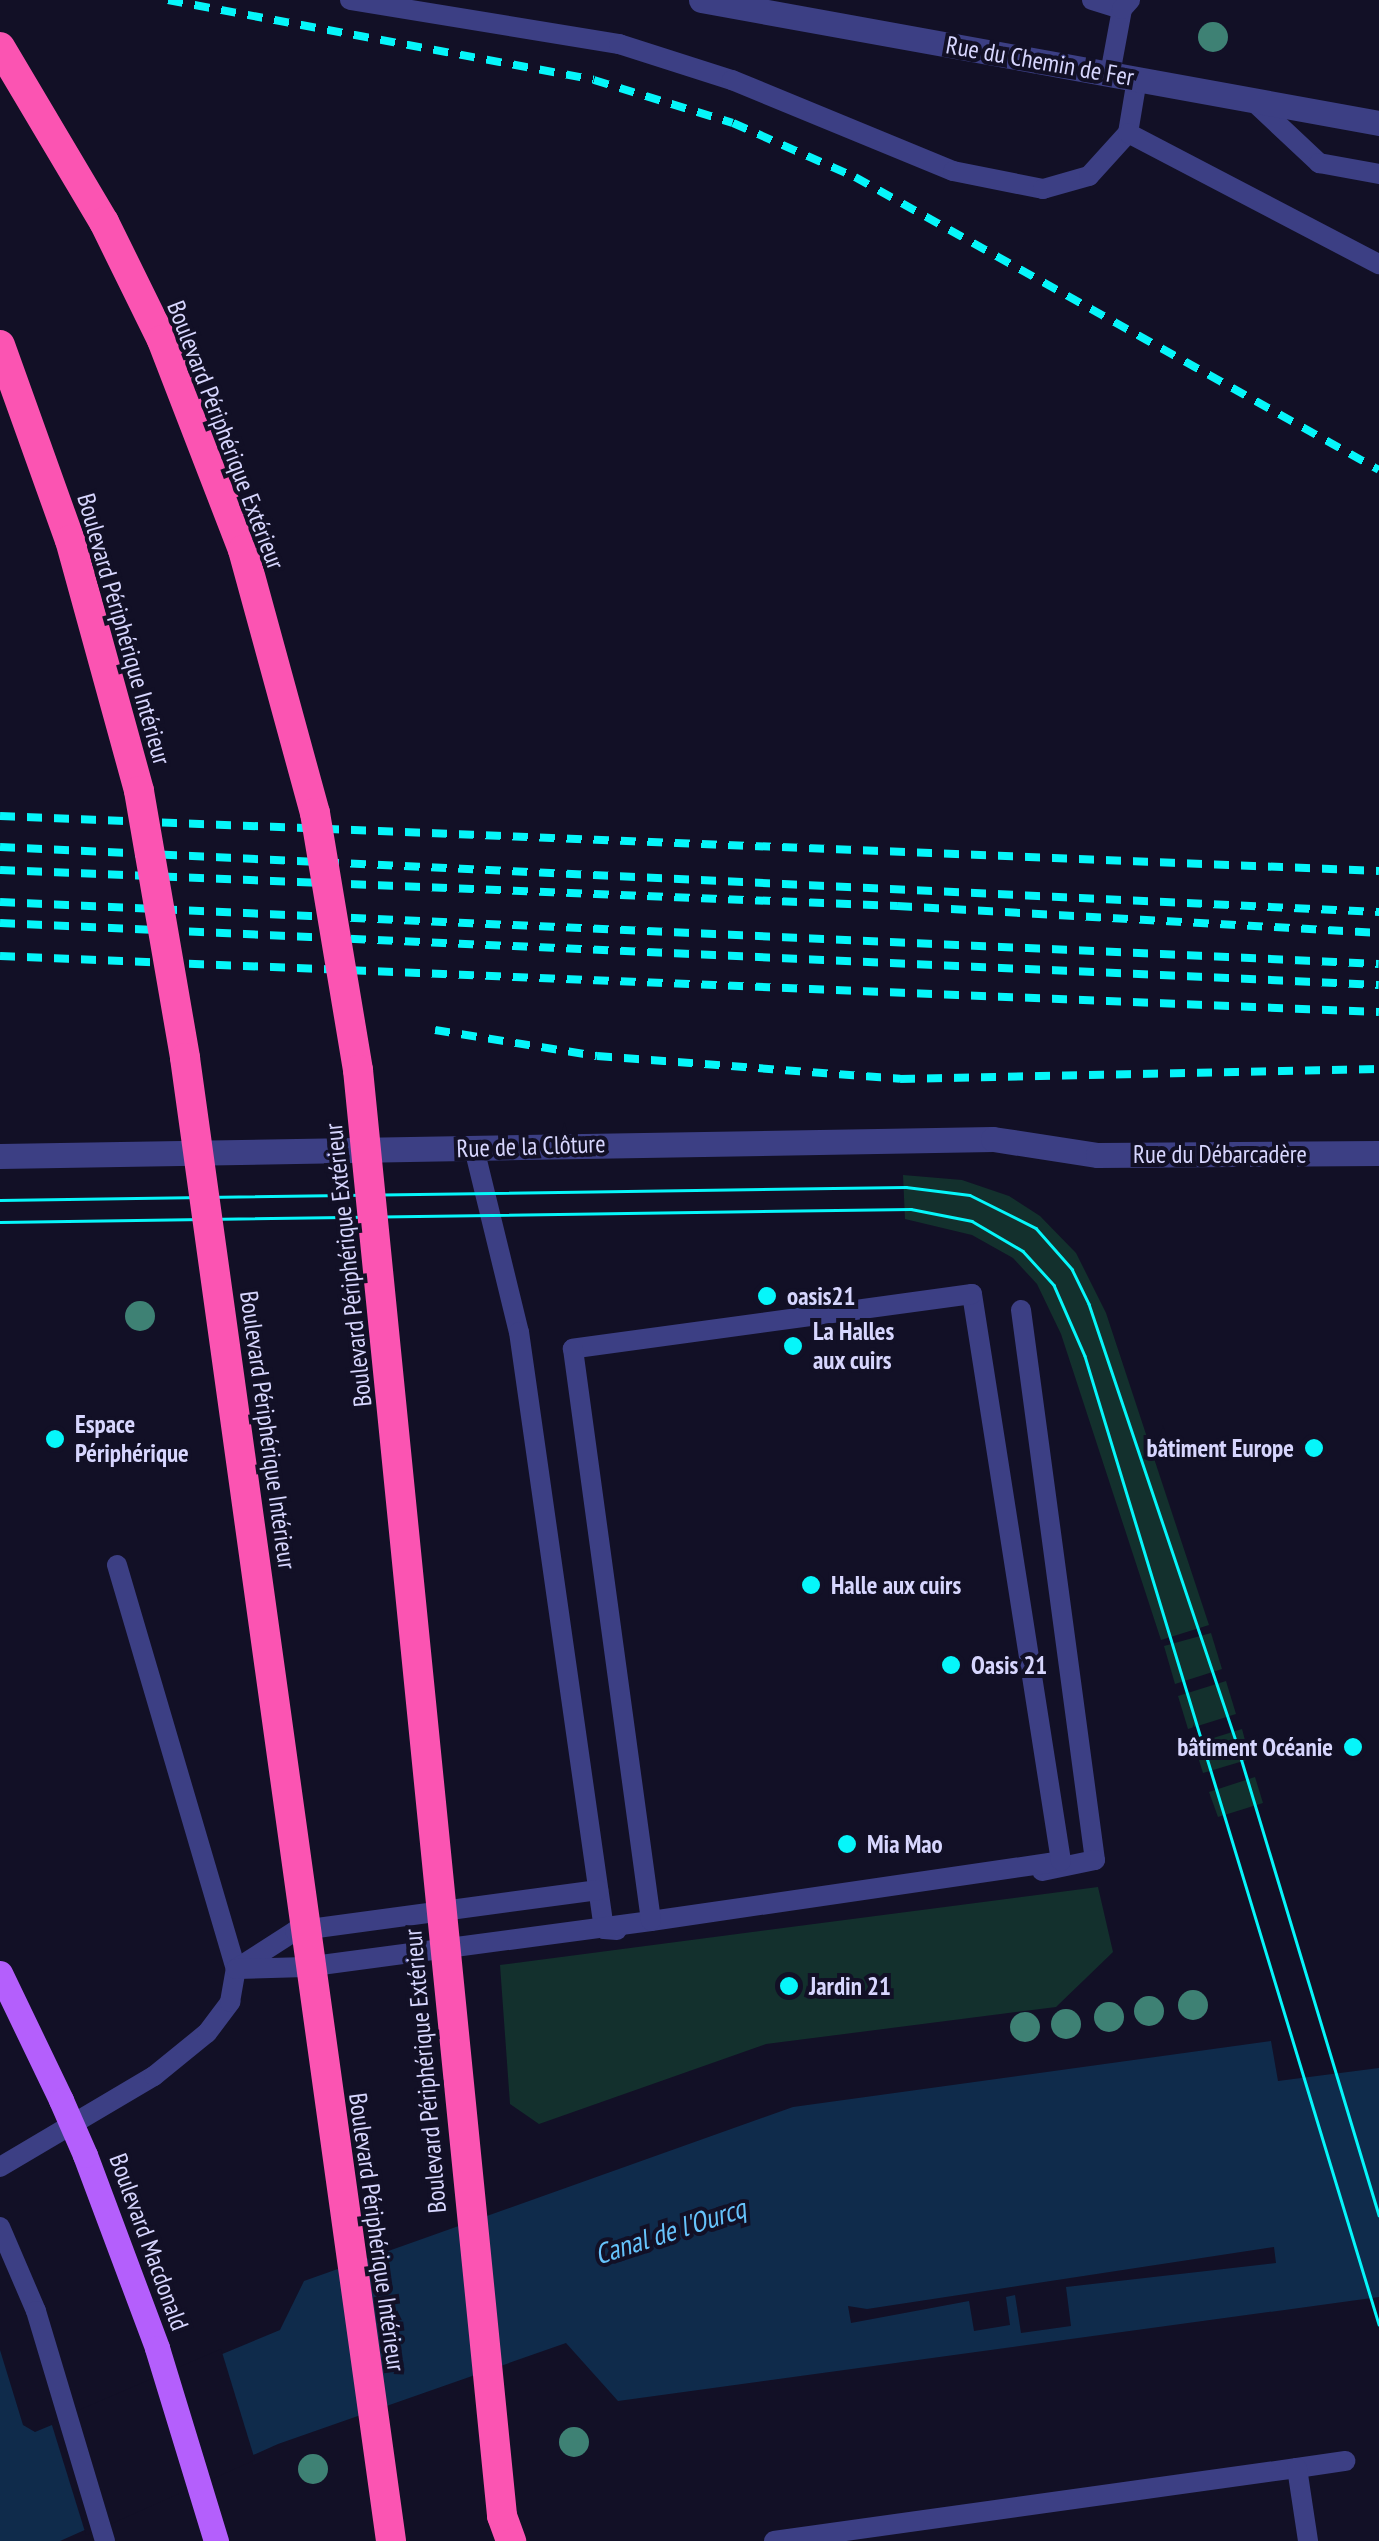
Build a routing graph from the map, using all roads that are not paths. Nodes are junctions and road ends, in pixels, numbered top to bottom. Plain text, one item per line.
1 (350, 0) edge
2 (701, 0) edge
3 (1092, 0) edge
4 (1126, 5) edge
5 (0, 47) edge
6 (1110, 74) junction
7 (1137, 79) junction
8 (1252, 102) junction
9 (1379, 122) edge
10 (1128, 133) junction
11 (1379, 174) edge
12 (1379, 264) edge
13 (0, 345) edge
14 (474, 1148) junction
15 (1062, 1149) joint
16 (1379, 1153) edge
17 (0, 1156) edge
18 (1020, 1310) dead end
19 (117, 1565) dead end
20 (598, 1890) junction
21 (651, 1921) junction
22 (236, 1968) junction
23 (0, 1973) edge
24 (0, 2168) edge
25 (0, 2227) edge
26 (1345, 2461) dead end
27 (1297, 2468) junction
28 (506, 2528) edge
29 (105, 2540) edge
30 (216, 2541) edge
31 (391, 2541) edge
32 (774, 2541) edge
33 (1308, 2541) edge

1 - 10 lane
2 - 6 street, Rue du Chemin de Fer
3 - 4 lane
4 - 6 lane
5 - 28 highway, Boulevard Périphérique Extérieur, bridge
6 - 7 street, Rue du Chemin de Fer
7 - 8 street, Rue du Chemin de Fer
7 - 10 lane
8 - 9 street, Rue du Chemin de Fer
8 - 11 lane
10 - 12 lane
13 - 31 highway, Boulevard Périphérique Intérieur, bridge
14 - 15 street, Rue de la Clôture
14 - 17 street, Rue de la Clôture
14 - 20 lane
15 - 16 street, Rue du Débarcadère
18 - 20 lane
19 - 22 lane
20 - 22 lane
21 - 21 lane, bridge
21 - 22 lane, bridge
22 - 24 lane
23 - 30 main road, Boulevard Macdonald, bridge
25 - 29 lane
26 - 27 lane
27 - 32 lane
27 - 33 lane

